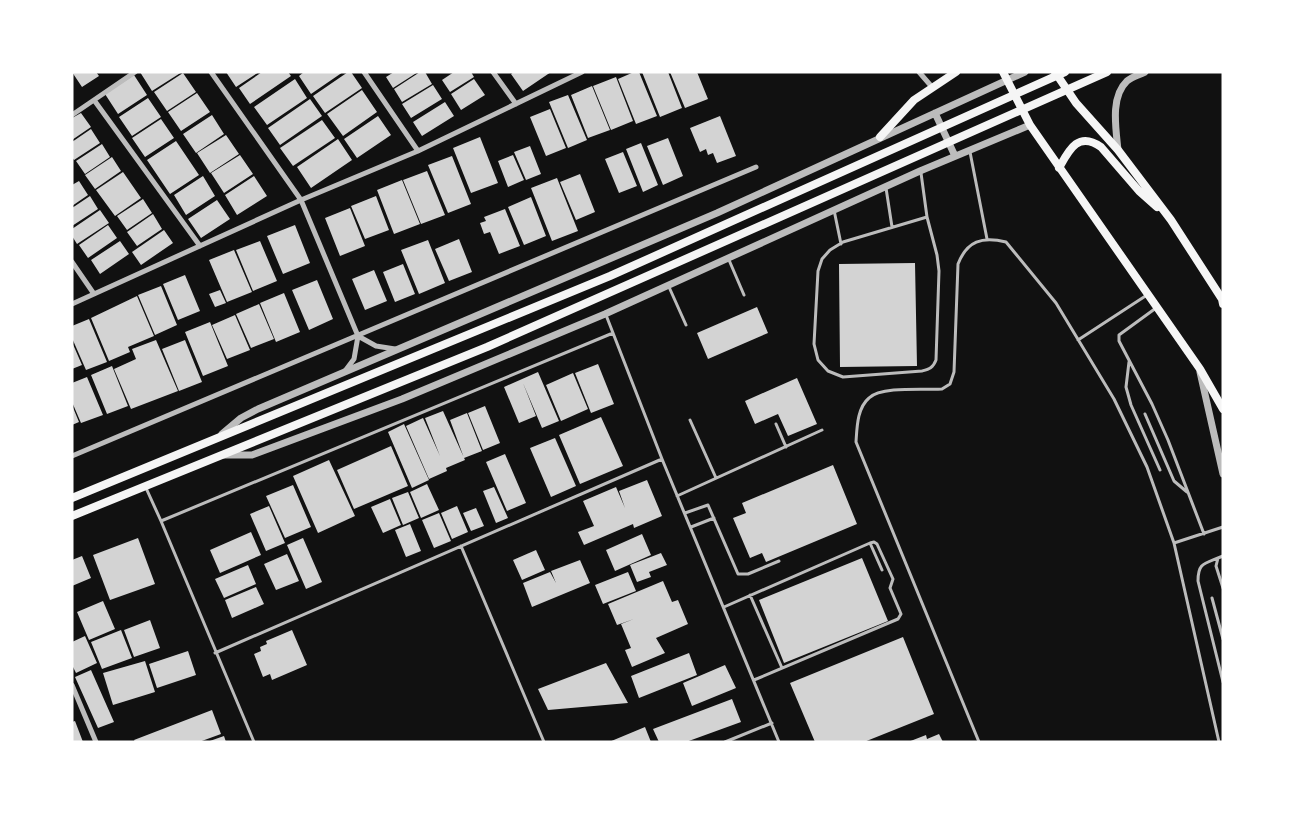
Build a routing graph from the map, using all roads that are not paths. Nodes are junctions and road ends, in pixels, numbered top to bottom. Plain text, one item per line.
1 (135, 72) edge
2 (211, 72) edge
3 (364, 72) edge
4 (494, 72) edge
5 (582, 72) edge
6 (919, 72) edge
7 (956, 72) edge
8 (1003, 72) edge
9 (1025, 72) edge
10 (1055, 72) edge
11 (1065, 72) edge
12 (1107, 72) edge
13 (1144, 72) edge
14 (1008, 81) junction
15 (932, 87) junction
16 (94, 100) junction
17 (516, 104) junction
18 (935, 113) junction
19 (72, 115) edge
20 (1030, 125) junction
21 (880, 137) junction
22 (970, 150) junction
23 (1118, 150) junction
24 (418, 151) junction
25 (955, 156) junction
26 (756, 167) dead end
27 (1059, 168) junction
28 (920, 171) junction
29 (886, 187) junction
30 (301, 201) junction
31 (834, 210) junction
32 (927, 217) junction
33 (1171, 220) junction
34 (892, 227) junction
35 (987, 239) junction
36 (841, 244) junction
37 (200, 246) junction
38 (728, 258) junction
39 (72, 262) edge
40 (668, 285) junction
41 (94, 294) junction
42 (1148, 294) junction
43 (744, 295) dead end
44 (1223, 301) edge
45 (72, 304) edge
46 (1157, 308) junction
47 (605, 314) junction
48 (686, 325) dead end
49 (613, 333) junction
50 (358, 336) junction
51 (1078, 340) junction
52 (395, 350) junction
53 (1129, 360) junction
54 (1200, 369) junction
55 (345, 371) junction
56 (1223, 409) edge
57 (1145, 414) dead end
58 (690, 420) dead end
59 (776, 424) dead end
60 (822, 430) dead end
61 (215, 440) junction
62 (786, 447) junction
63 (222, 455) junction
64 (72, 456) edge
65 (662, 459) junction
66 (1160, 470) dead end
67 (1223, 474) edge
68 (716, 479) junction
69 (145, 487) junction
70 (1188, 493) junction
71 (677, 496) junction
72 (72, 498) edge
73 (684, 513) junction
74 (72, 516) edge
75 (714, 518) junction
76 (161, 521) junction
77 (690, 527) junction
78 (1223, 527) edge
79 (1204, 534) junction
80 (870, 543) junction
81 (1174, 543) junction
82 (461, 546) junction
83 (1223, 556) edge
84 (1218, 558) junction
85 (779, 561) dead end
86 (882, 570) dead end
87 (1223, 588) edge
88 (750, 595) junction
89 (1212, 598) dead end
90 (724, 606) junction
91 (1223, 639) edge
92 (215, 654) junction
93 (782, 668) junction
94 (754, 680) junction
95 (1223, 682) edge
96 (72, 685) edge
97 (74, 699) edge
98 (772, 723) junction
99 (96, 742) edge
100 (254, 742) edge
101 (544, 742) edge
102 (725, 742) edge
103 (779, 742) edge
104 (979, 742) edge
105 (1219, 742) edge

1 - 16 street
2 - 30 street
3 - 24 street
4 - 17 street
5 - 17 street
6 - 15 street
7 - 15 main road
8 - 14 main road
9 - 14 street
10 - 23 main road
11 - 61 main road
12 - 63 main road
13 - 23 street
14 - 18 street
14 - 20 main road
15 - 21 main road
16 - 19 street
16 - 37 street
17 - 24 street
18 - 21 street
18 - 25 street
20 - 22 street
20 - 27 main road
21 - 52 street
22 - 25 street
22 - 35 lane
23 - 33 main road
24 - 30 street
25 - 28 street
26 - 50 street
27 - 33 main road
27 - 42 main road
28 - 29 street
28 - 32 lane
29 - 31 street
29 - 34 lane
30 - 37 street
30 - 50 street
31 - 36 lane
31 - 38 street
32 - 34 lane
32 - 36 lane
33 - 44 main road
34 - 36 lane
35 - 51 lane
35 - 104 lane
37 - 41 street
38 - 40 street
38 - 43 lane
39 - 41 street
40 - 47 street
40 - 48 lane
41 - 45 street
42 - 46 main road
42 - 51 lane
46 - 53 lane
46 - 54 main road
47 - 49 lane
47 - 63 street
49 - 65 lane
49 - 76 lane
50 - 52 street
50 - 55 street
50 - 64 street
51 - 81 lane
52 - 55 street
53 - 66 lane
53 - 70 lane
54 - 56 main road
54 - 67 street
55 - 61 street
57 - 70 lane
58 - 68 lane
59 - 62 lane
60 - 62 lane
61 - 72 main road
62 - 68 lane
63 - 69 main road
65 - 71 lane
65 - 82 lane
68 - 71 lane
69 - 74 main road
69 - 76 lane
70 - 79 lane
71 - 73 lane
73 - 75 lane
73 - 77 lane
75 - 77 lane
75 - 85 lane
76 - 92 lane
77 - 90 lane
78 - 79 lane
79 - 81 lane
80 - 86 lane
80 - 88 lane
80 - 93 lane
81 - 105 lane
82 - 92 lane
82 - 101 lane
83 - 84 lane
84 - 87 lane
84 - 95 lane
88 - 90 lane
88 - 93 lane
89 - 91 lane
90 - 94 lane
92 - 100 lane
93 - 94 lane
94 - 98 lane
96 - 97 street
97 - 99 street
98 - 102 lane
98 - 103 lane

